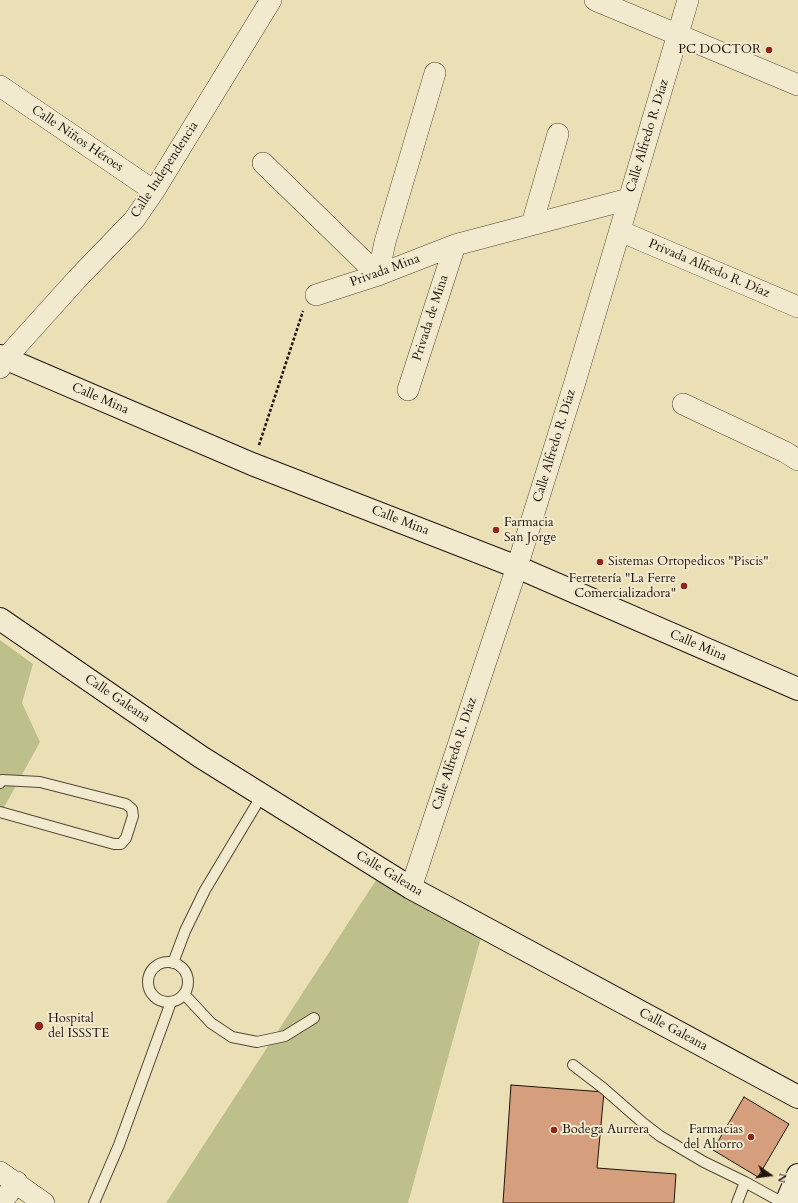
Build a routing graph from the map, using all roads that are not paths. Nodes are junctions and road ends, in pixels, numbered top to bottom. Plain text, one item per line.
1 (271, 0) edge
2 (596, 0) edge
3 (688, 0) edge
4 (678, 36) junction
5 (435, 73) dead end
6 (798, 85) edge
7 (0, 86) edge
8 (558, 134) dead end
9 (263, 163) dead end
10 (154, 191) junction
11 (629, 199) junction
12 (532, 224) junction
13 (620, 231) junction
14 (455, 245) junction
15 (378, 275) junction
16 (316, 295) road end
17 (798, 307) edge
18 (2, 361) edge
19 (408, 390) dead end
20 (683, 404) dead end
21 (798, 460) edge
22 (517, 568) junction
23 (0, 619) edge
24 (798, 690) edge
25 (0, 782) edge
26 (262, 795) junction
27 (0, 812) edge
28 (411, 888) junction
29 (173, 963) junction
30 (184, 994) junction
31 (171, 1002) junction
32 (314, 1018) dead end
33 (573, 1064) dead end
34 (798, 1097) edge
35 (798, 1175) edge
36 (8, 1177) edge
37 (745, 1182) junction
38 (1, 1203) edge
39 (44, 1203) edge
40 (94, 1203) edge
41 (737, 1203) edge
42 (785, 1203) edge

1 - 10 street, Calle Independencia
2 - 4 street
3 - 4 street, Calle Alfredo R. Díaz
4 - 6 street
4 - 11 street, Calle Alfredo R. Díaz
5 - 15 street
7 - 10 street, Calle Niños Héroes
8 - 12 street
9 - 15 street
10 - 18 street, Calle Independencia
11 - 12 street, Privada Mina
11 - 13 street, Calle Alfredo R. Díaz
12 - 14 street, Privada Mina
13 - 17 street, Privada Alfredo R. Díaz
13 - 22 street, Calle Alfredo R. Díaz
14 - 15 street, Privada Mina
14 - 19 street, Privada de Mina
15 - 16 street, Privada Mina
18 - 22 main road, Calle Mina
20 - 21 street
22 - 24 main road, Calle Mina
22 - 28 street, Calle Alfredo R. Díaz
23 - 26 main road, Calle Galeana
25 - 27 lane
26 - 28 main road, Calle Galeana
26 - 29 lane
28 - 34 main road, Calle Galeana
29 - 30 lane
29 - 31 lane
30 - 31 lane
30 - 32 lane
31 - 40 lane
33 - 37 lane
35 - 42 main road
36 - 38 street
36 - 39 street
37 - 41 lane
37 - 42 lane

